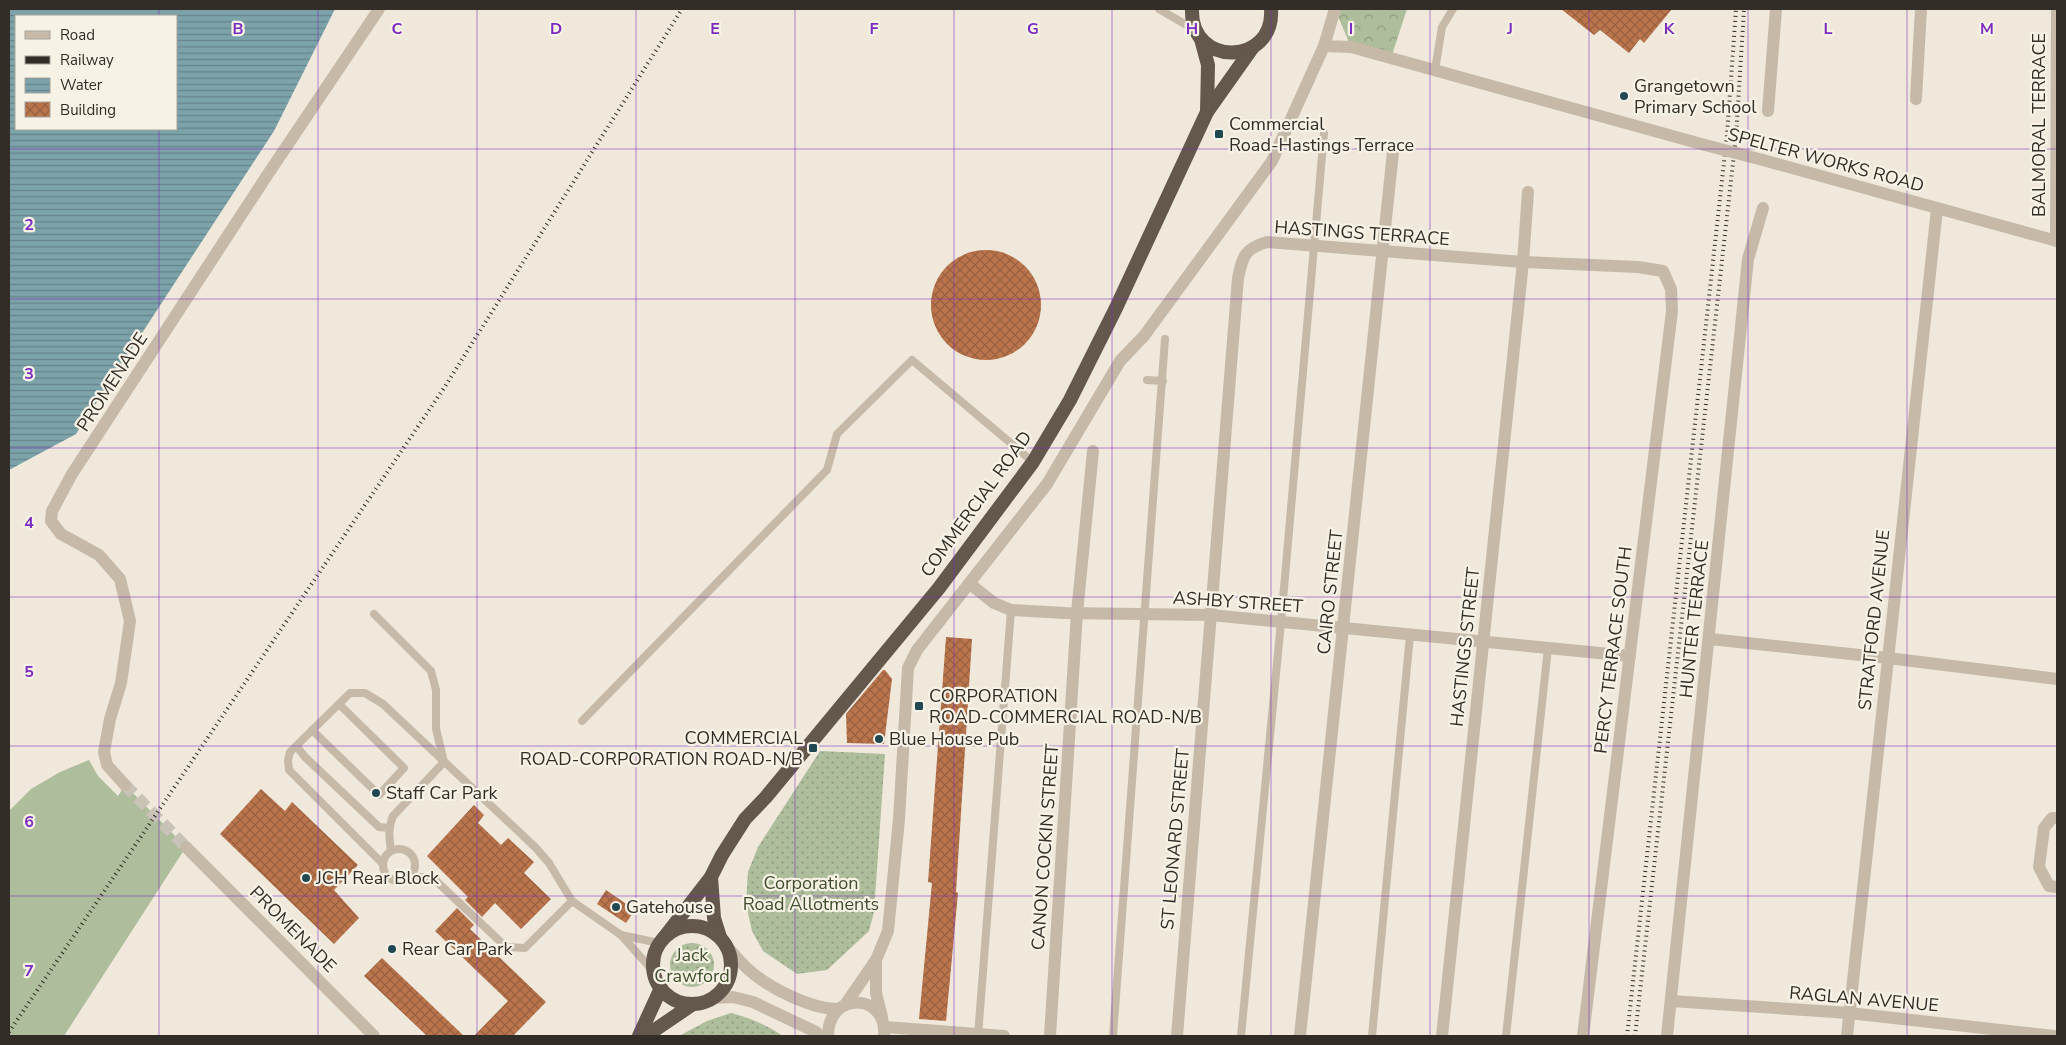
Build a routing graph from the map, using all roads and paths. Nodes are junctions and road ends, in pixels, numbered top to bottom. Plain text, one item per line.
1 (379, 9) edge
2 (1159, 9) edge
3 (1192, 9) edge
4 (1271, 9) edge
5 (1335, 9) edge
6 (1453, 9) edge
7 (1776, 9) edge
8 (1921, 9) edge
9 (2057, 9) edge
10 (1197, 34) junction
11 (1324, 46) junction
12 (1253, 47) junction
13 (1435, 70) junction
14 (1916, 99) dead end
15 (1768, 111) dead end
16 (1207, 112) junction
17 (1324, 133) dead end
18 (1393, 152) dead end
19 (1528, 192) dead end
20 (1763, 208) dead end
21 (1937, 208) junction
22 (2057, 241) edge
23 (1314, 246) junction
24 (1384, 252) junction
25 (1523, 262) junction
26 (1663, 271) joint
27 (1165, 339) dead end
28 (1147, 380) dead end
29 (1163, 381) junction
30 (1093, 451) dead end
31 (1033, 462) junction
32 (970, 584) junction
33 (1011, 610) junction
34 (374, 614) dead end
35 (1077, 614) junction
36 (1146, 614) junction
37 (1211, 615) junction
38 (1281, 622) junction
39 (1344, 628) junction
40 (1410, 634) junction
41 (1710, 639) junction
42 (1483, 642) junction
43 (1548, 648) junction
44 (1630, 656) junction
45 (1888, 658) junction
46 (2057, 679) edge
47 (339, 704) junction
48 (582, 721) dead end
49 (312, 730) junction
50 (297, 747) junction
51 (444, 762) junction
52 (124, 785) tunnel mouth
53 (2057, 818) edge
54 (389, 828) junction
55 (186, 847) tunnel mouth
56 (391, 850) junction
57 (383, 864) junction
58 (409, 877) junction
59 (711, 877) junction
60 (2057, 887) edge
61 (572, 901) junction
62 (621, 935) junction
63 (661, 941) junction
64 (723, 942) junction
65 (876, 960) junction
66 (654, 972) junction
67 (661, 988) junction
68 (713, 998) junction
69 (1671, 1001) junction
70 (692, 1004) junction
71 (841, 1007) junction
72 (1849, 1013) junction
73 (883, 1027) edge
74 (978, 1035) edge
75 (374, 1036) edge
76 (639, 1036) edge
77 (646, 1036) edge
78 (820, 1036) edge
79 (828, 1036) edge
80 (1004, 1036) edge
81 (1050, 1036) edge
82 (1113, 1036) edge
83 (1177, 1036) edge
84 (1241, 1036) edge
85 (1300, 1036) edge
86 (1372, 1036) edge
87 (1442, 1036) edge
88 (1506, 1036) edge
89 (1583, 1036) edge
90 (1667, 1036) edge
91 (1846, 1036) edge
92 (2054, 1036) edge

1 - 52 street, PROMENADE
2 - 10 lane
3 - 10 highway, COMMERCIAL ROAD
4 - 12 highway, COMMERCIAL ROAD
5 - 11 street
6 - 13 lane
7 - 15 street
8 - 14 street
9 - 22 street, BALMORAL TERRACE
10 - 12 highway
10 - 16 highway, COMMERCIAL ROAD
11 - 13 street, SPELTER WORKS ROAD
11 - 32 street
12 - 16 highway, COMMERCIAL ROAD
13 - 21 street, SPELTER WORKS ROAD, bridge
16 - 31 highway, COMMERCIAL ROAD
17 - 23 lane
18 - 24 street, CAIRO STREET
19 - 25 street, HASTINGS STREET
20 - 41 street, HUNTER TERRACE
21 - 22 street, SPELTER WORKS ROAD
21 - 45 street, STRATFORD AVENUE
23 - 24 street, HASTINGS TERRACE
23 - 37 street, HASTINGS TERRACE
23 - 38 lane
24 - 25 street, HASTINGS TERRACE
24 - 39 street, CAIRO STREET
25 - 26 street, HASTINGS TERRACE
25 - 42 street, HASTINGS STREET
26 - 44 street, PERCY TERRACE SOUTH
27 - 29 lane
28 - 29 lane
29 - 36 lane
30 - 35 street, CANON COCKIN STREET
31 - 48 lane
31 - 59 highway, COMMERCIAL ROAD
32 - 33 street, ASHBY STREET
32 - 65 street
33 - 35 street, ASHBY STREET
33 - 74 lane
34 - 51 lane
35 - 36 street, ASHBY STREET
35 - 81 street, CANON COCKIN STREET
36 - 37 street, ASHBY STREET
36 - 82 lane
37 - 38 street, ASHBY STREET
37 - 83 street, ST LEONARD STREET
38 - 39 street, ASHBY STREET
38 - 84 lane
39 - 40 street, ASHBY STREET
39 - 85 street, CAIRO STREET
40 - 42 street, ASHBY STREET
40 - 86 lane
41 - 45 street
41 - 69 street, HUNTER TERRACE
42 - 43 street, ASHBY STREET
42 - 87 street, HASTINGS STREET
43 - 44 street, ASHBY STREET
43 - 88 lane
44 - 89 street, PERCY TERRACE SOUTH
45 - 46 street
45 - 72 street, STRATFORD AVENUE
47 - 49 lane
47 - 49 lane
47 - 51 lane
49 - 50 lane
50 - 54 lane
50 - 57 lane
51 - 54 lane
51 - 61 lane
53 - 60 street
54 - 56 lane
55 - 75 street, PROMENADE
56 - 57 lane
56 - 58 lane
57 - 58 lane
58 - 61 lane
59 - 63 highway, COMMERCIAL ROAD
59 - 64 highway
61 - 62 lane
62 - 63 lane
62 - 66 lane
63 - 64 highway
63 - 66 highway
64 - 68 highway
64 - 71 street
65 - 71 street
65 - 73 street
66 - 67 highway
67 - 70 highway
67 - 76 highway
68 - 70 highway
68 - 78 street
69 - 72 street, RAGLAN AVENUE
69 - 90 street, HUNTER TERRACE
70 - 77 highway
71 - 73 street
71 - 79 street
72 - 91 street, STRATFORD AVENUE
72 - 92 street, RAGLAN AVENUE
73 - 74 street
74 - 80 street

